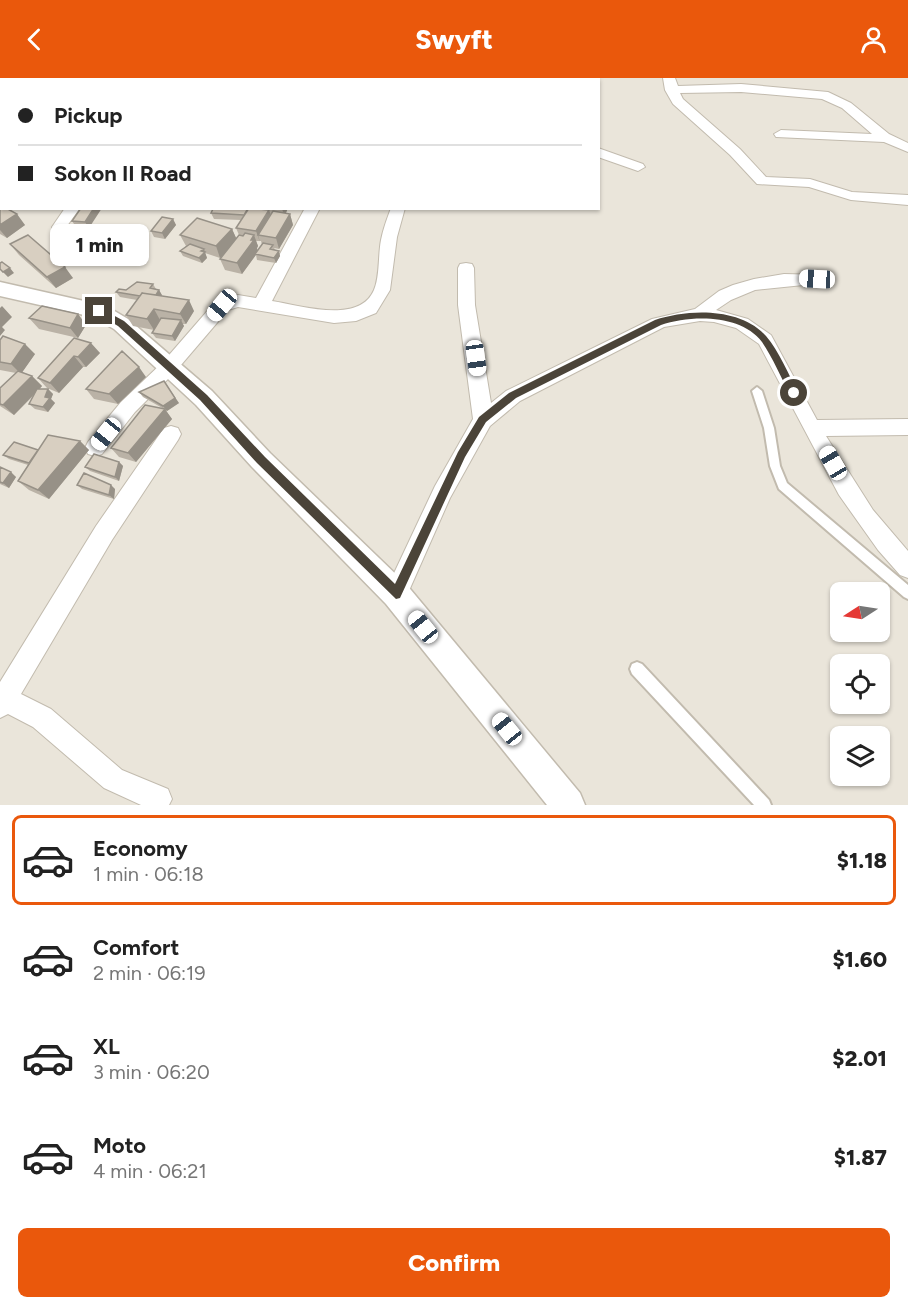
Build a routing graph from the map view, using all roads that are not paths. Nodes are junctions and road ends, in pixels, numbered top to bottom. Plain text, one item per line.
1 (670, 84) edge
2 (780, 134) dead end
3 (884, 138) junction
4 (908, 147) edge
5 (600, 153) edge
6 (638, 167) dead end
7 (908, 200) edge
8 (72, 210) edge
9 (313, 210) edge
10 (397, 210) edge
11 (59, 227) dead end
12 (466, 268) dead end
13 (817, 279) dead end
14 (0, 289) edge
15 (261, 305) junction
16 (699, 315) junction
17 (169, 367) junction
18 (757, 391) dead end
19 (483, 420) junction
20 (908, 427) edge
21 (813, 429) junction
22 (171, 434) dead end
23 (95, 448) dead end
24 (908, 567) edge
25 (908, 593) edge
26 (396, 594) junction
27 (637, 669) dead end
28 (2, 701) edge
29 (158, 799) dead end
30 (568, 805) edge
31 (764, 805) edge

1 - 3 street
1 - 7 street
2 - 3 street
3 - 4 street
5 - 6 street
8 - 11 street
9 - 15 street
10 - 15 street
12 - 19 street
13 - 16 street
14 - 17 street
15 - 17 street
16 - 19 street
16 - 21 street
17 - 23 street
17 - 26 street
18 - 25 lane
19 - 26 street
20 - 21 street
21 - 24 street
22 - 28 street
26 - 30 street
27 - 31 lane
28 - 29 street

